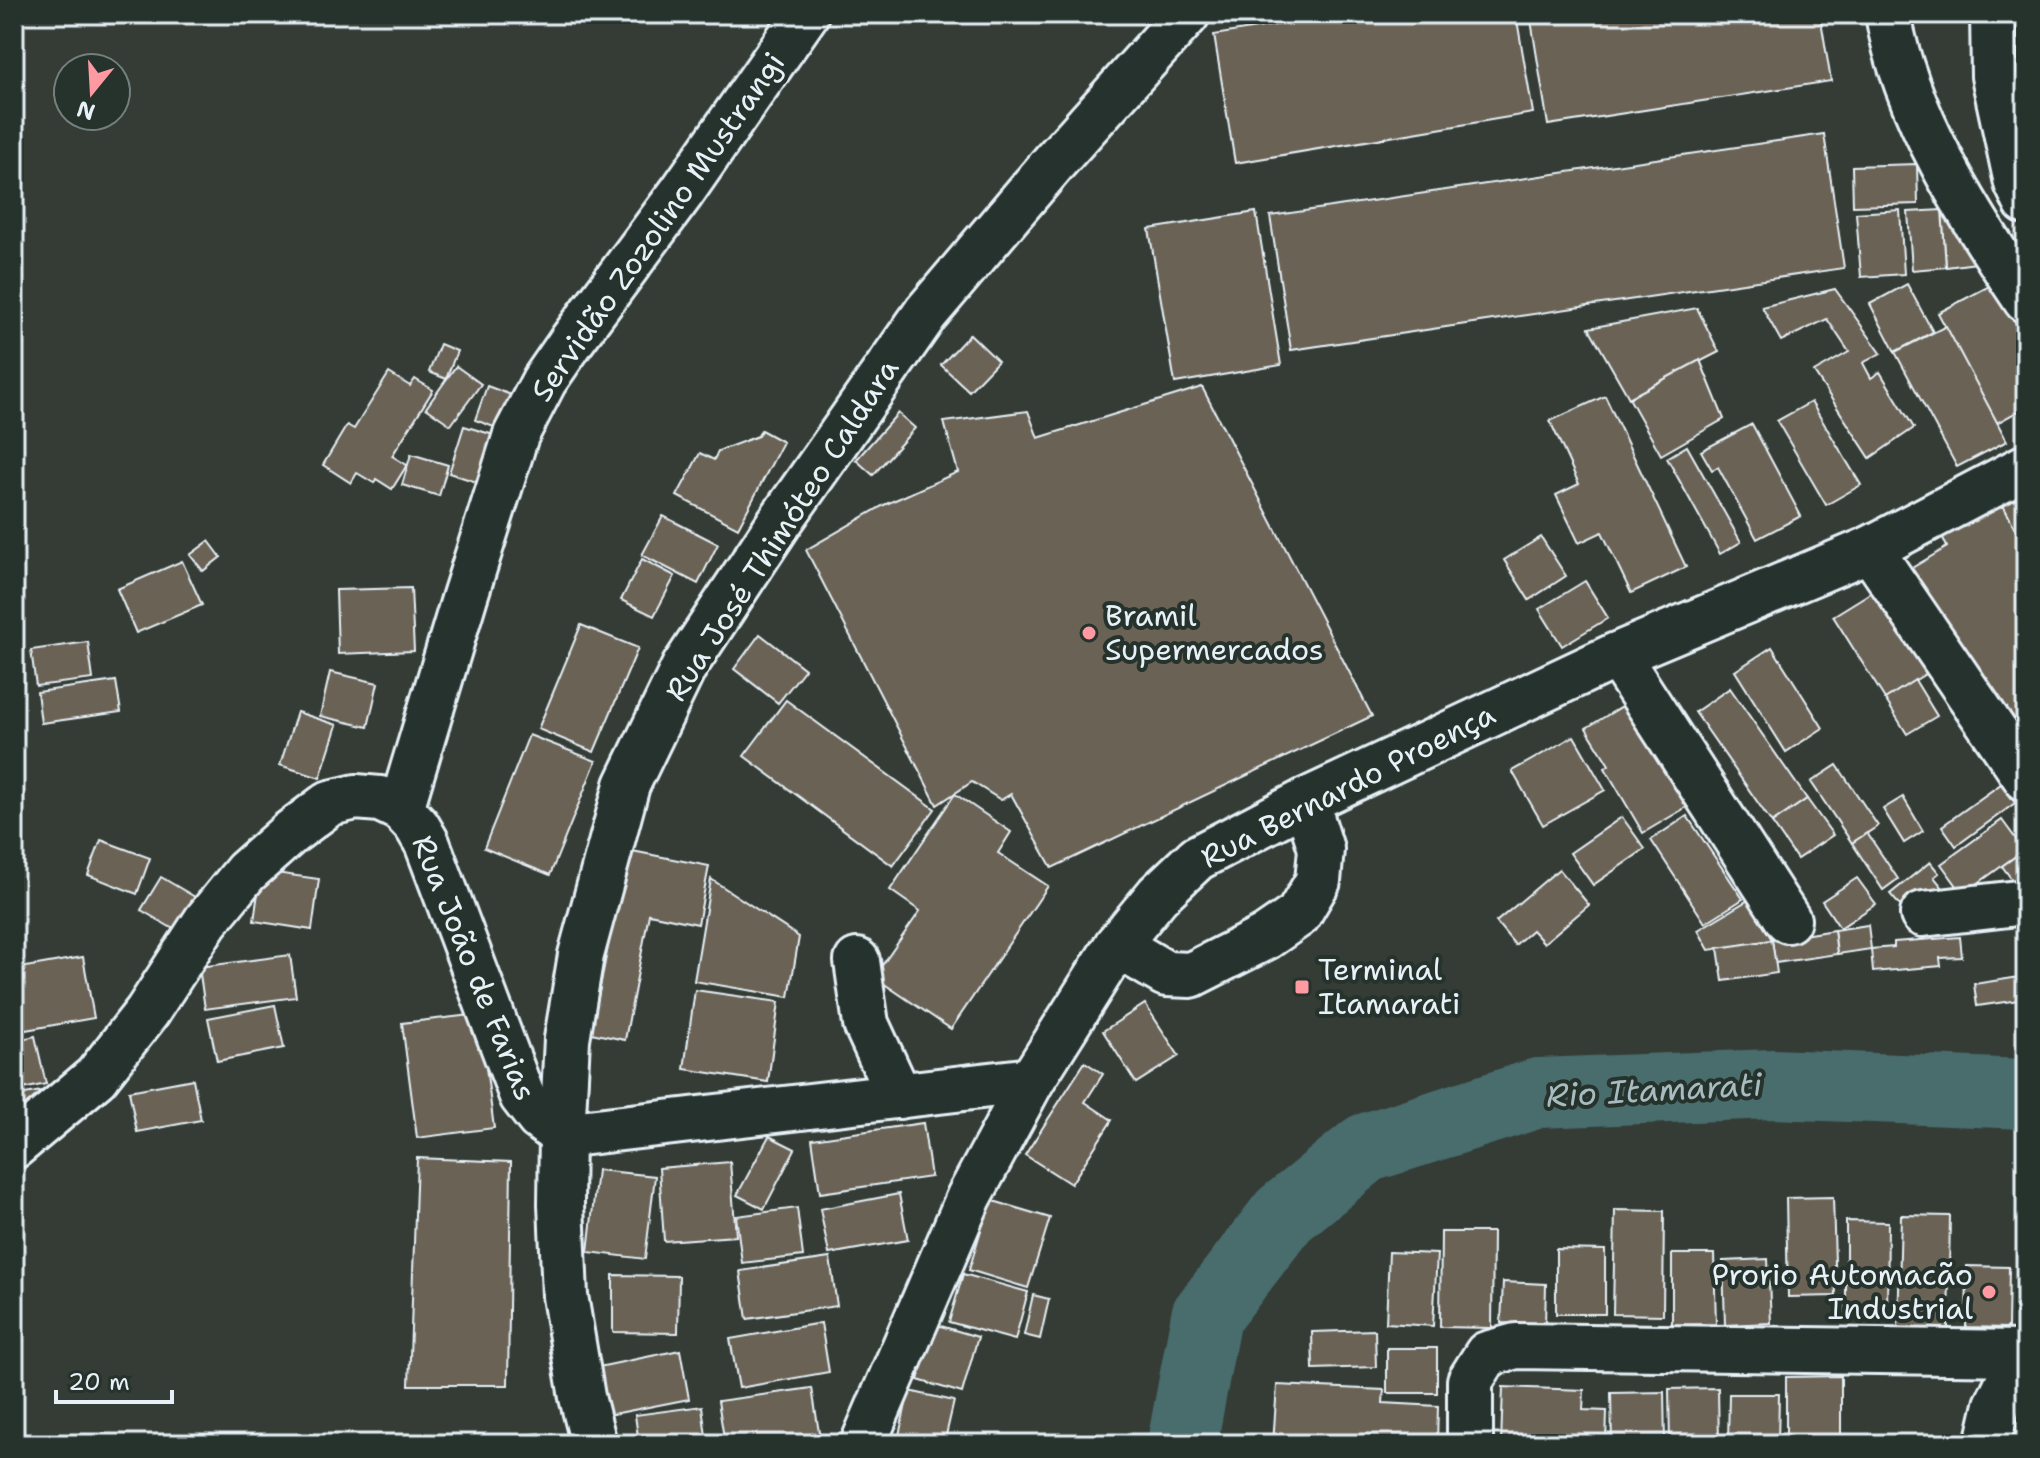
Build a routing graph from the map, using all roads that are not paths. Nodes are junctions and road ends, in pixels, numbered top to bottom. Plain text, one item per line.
1 (806, 14) edge
2 (1187, 14) edge
3 (1888, 14) edge
4 (1993, 14) edge
5 (2026, 202) edge
6 (2026, 300) edge
7 (2023, 471) edge
8 (1870, 549) junction
9 (1617, 655) junction
10 (2026, 778) edge
11 (1306, 801) junction
12 (401, 809) junction
13 (2026, 902) edge
14 (1923, 914) dead end
15 (1788, 920) dead end
16 (1117, 945) junction
17 (857, 961) dead end
18 (1032, 1080) junction
19 (899, 1096) junction
20 (562, 1135) junction
21 (14, 1146) edge
22 (2024, 1352) edge
23 (594, 1444) edge
24 (863, 1444) edge
25 (1470, 1444) edge
26 (1988, 1444) edge

1 - 12 street, Servidão Zozolino Mustrangi
2 - 20 street, Rua José Thimóteo Caldara
3 - 6 street
4 - 5 street
7 - 8 street, Rua Bernardo Proença
8 - 9 street, Rua Bernardo Proença
8 - 10 street
9 - 11 street, Rua Bernardo Proença
9 - 15 street
11 - 16 street, Rua Bernardo Proença
11 - 16 street
12 - 20 street, Rua João de Farias
12 - 21 street, Rua João de Farias
13 - 14 street
16 - 18 street, Rua Bernardo Proença
17 - 19 street
18 - 19 street
18 - 24 street, Rua Bernardo Proença
19 - 20 street
20 - 23 street
22 - 25 street
22 - 26 street

